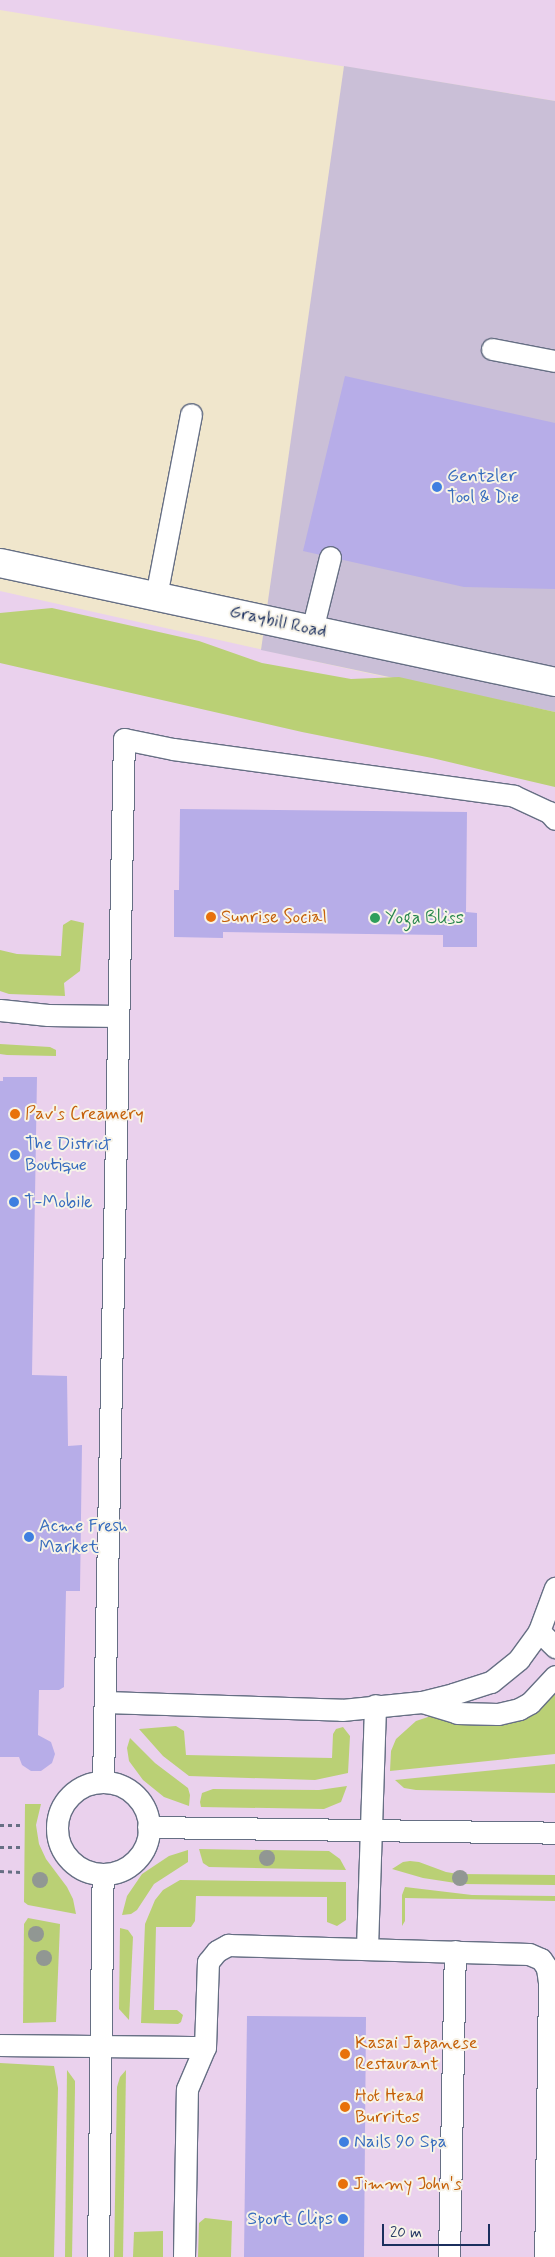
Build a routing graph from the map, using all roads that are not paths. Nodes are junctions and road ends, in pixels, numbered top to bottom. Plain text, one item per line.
1 (492, 349) dead end
2 (555, 360) edge
3 (191, 414) dead end
4 (330, 558) dead end
5 (0, 563) edge
6 (156, 596) junction
7 (312, 630) junction
8 (555, 682) edge
9 (555, 819) edge
10 (0, 1010) edge
11 (118, 1016) junction
12 (555, 1588) edge
13 (539, 1631) junction
14 (555, 1647) edge
15 (555, 1676) edge
16 (105, 1702) junction
17 (422, 1702) junction
18 (375, 1705) junction
19 (103, 1782) junction
20 (148, 1827) junction
21 (371, 1830) junction
22 (555, 1833) edge
23 (103, 1874) junction
24 (368, 1948) junction
25 (455, 1951) junction
26 (0, 2045) edge
27 (101, 2046) junction
28 (205, 2047) junction
29 (98, 2257) edge
30 (184, 2257) edge
31 (449, 2257) edge
32 (545, 2257) edge

1 - 2 lane
3 - 6 lane
4 - 7 lane
5 - 6 street, Graybill Road
6 - 7 street, Graybill Road
7 - 8 street, Graybill Road
9 - 11 lane
10 - 11 lane
11 - 16 lane
12 - 13 lane
13 - 14 lane
13 - 17 lane
15 - 17 lane
16 - 18 lane
16 - 19 lane
17 - 18 lane
18 - 21 lane
19 - 20 lane
19 - 23 lane
20 - 21 lane
20 - 23 lane
21 - 22 lane
21 - 24 lane
23 - 27 lane
24 - 25 lane
24 - 28 lane
25 - 31 lane
25 - 32 lane
26 - 27 lane
27 - 28 lane
27 - 29 lane
28 - 30 lane

